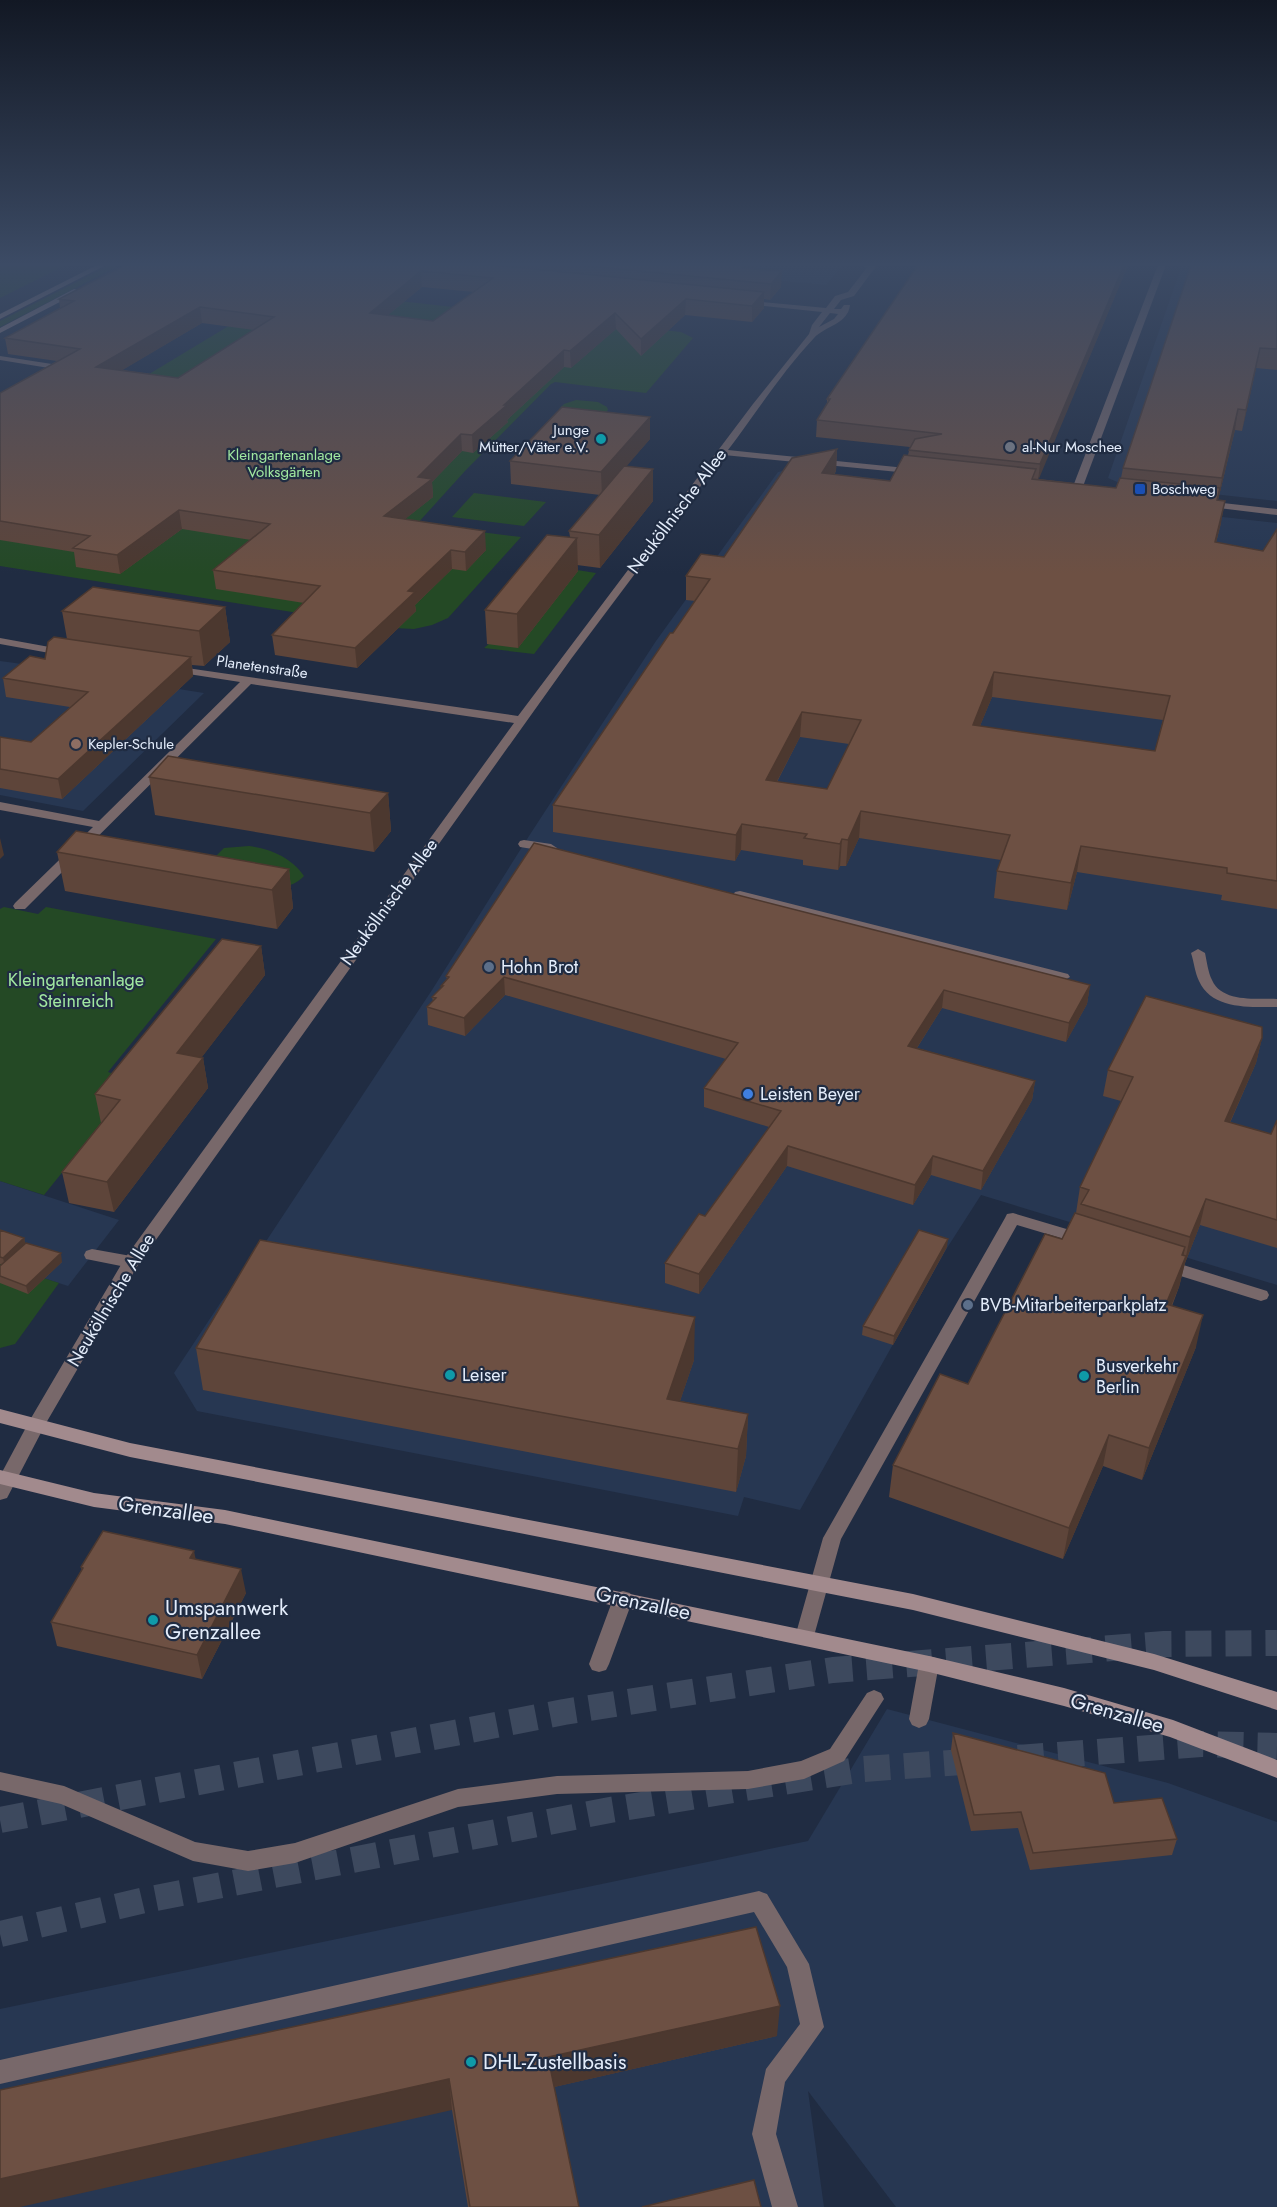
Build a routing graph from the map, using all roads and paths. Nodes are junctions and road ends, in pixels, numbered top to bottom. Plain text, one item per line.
1 (54, 368) edge
2 (787, 368) edge
3 (1123, 368) edge
4 (37, 381) edge
5 (722, 452) junction
6 (921, 472) edge
7 (1079, 490) edge
8 (1196, 503) edge
9 (1277, 512) edge
10 (0, 641) edge
11 (83, 656) edge
12 (160, 667) edge
13 (249, 680) junction
14 (520, 720) junction
15 (0, 806) edge
16 (102, 825) junction
17 (524, 844) dead end
18 (562, 850) edge
19 (721, 891) edge
20 (20, 906) dead end
21 (1198, 953) dead end
22 (1063, 977) edge
23 (1277, 1003) edge
24 (1102, 1246) edge
25 (92, 1255) dead end
26 (1148, 1260) edge
27 (131, 1262) junction
28 (1261, 1295) dead end
29 (0, 1416) edge
30 (36, 1425) junction
31 (2, 1483) edge
32 (819, 1583) junction
33 (623, 1599) junction
34 (805, 1637) junction
35 (599, 1664) dead end
36 (929, 1664) junction
37 (874, 1699) dead end
38 (1277, 1701) edge
39 (919, 1719) dead end
40 (1277, 1769) edge
41 (0, 1781) edge
42 (0, 2072) edge
43 (785, 2207) edge

1 - 4 street
2 - 5 street, Neuköllnische Allee
3 - 7 street
5 - 6 street
5 - 14 street, Neuköllnische Allee
8 - 9 street
10 - 11 street
12 - 13 street, Planetenstraße
13 - 14 street, Planetenstraße
13 - 16 street
14 - 27 street, Neuköllnische Allee
15 - 16 street
16 - 20 street
17 - 18 street
19 - 22 street
21 - 23 street
24 - 32 street
25 - 27 street
26 - 28 street
27 - 30 street, Neuköllnische Allee
29 - 30 main road
30 - 31 street, Neuköllnische Allee
30 - 32 main road
31 - 33 main road, Grenzallee
32 - 34 street
32 - 38 main road
33 - 34 main road, Grenzallee
33 - 35 street
34 - 36 main road, Grenzallee
36 - 39 street
36 - 40 main road, Grenzallee
37 - 41 street
42 - 43 street

